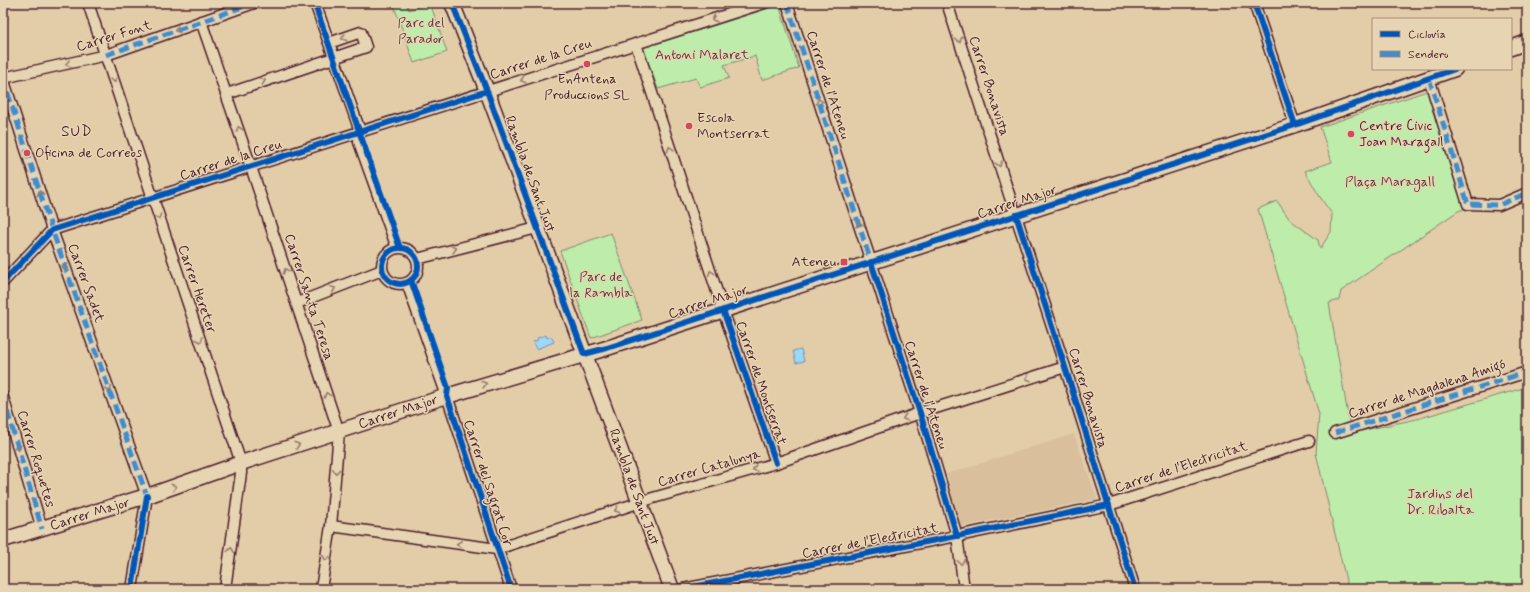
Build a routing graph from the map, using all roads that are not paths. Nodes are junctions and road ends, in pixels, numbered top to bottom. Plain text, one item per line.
1 (88, 3) edge
2 (254, 3) edge
3 (315, 3) edge
4 (452, 3) edge
5 (764, 3) edge
6 (787, 3) edge
7 (947, 3) edge
8 (1254, 3) edge
9 (201, 21) junction
10 (1527, 42) edge
11 (329, 43) junction
12 (636, 44) junction
13 (1512, 48) edge
14 (106, 55) junction
15 (334, 57) junction
16 (1452, 70) edge
17 (3, 78) edge
18 (1429, 78) junction
19 (487, 91) junction
20 (226, 94) junction
21 (1295, 125) junction
22 (360, 131) junction
23 (251, 166) junction
24 (1527, 193) edge
25 (152, 198) junction
26 (1016, 215) junction
27 (538, 228) junction
28 (52, 230) junction
29 (397, 248) junction
30 (417, 259) junction
31 (871, 262) junction
32 (382, 270) junction
33 (3, 282) edge
34 (407, 283) junction
35 (297, 304) junction
36 (723, 310) junction
37 (584, 354) junction
38 (1066, 367) junction
39 (1527, 372) edge
40 (447, 396) junction
41 (3, 397) edge
42 (920, 413) junction
43 (339, 432) junction
44 (1335, 433) dead end
45 (1309, 441) dead end
46 (241, 463) junction
47 (776, 464) junction
48 (147, 496) junction
49 (640, 503) junction
50 (1109, 505) junction
51 (331, 526) junction
52 (42, 529) junction
53 (957, 536) junction
54 (3, 540) edge
55 (497, 549) junction
56 (132, 589) edge
57 (225, 589) edge
58 (322, 589) edge
59 (511, 589) edge
60 (672, 589) edge
61 (683, 589) edge
62 (964, 589) edge
63 (1135, 589) edge

1 - 14 street, Carrer Hereter
2 - 9 street, Carrer Font
3 - 11 street
4 - 19 street, Rambla de Sant Just
5 -> 12 street, Carrer de la Creu
31 -> 6 street, Carrer de l'Ateneu
7 -> 26 street, Carrer Bonavista
8 - 21 street
9 -> 14 street, Carrer Font
9 - 20 street, Carrer Santa Teresa
10 - 13 street
11 - 15 street
15 -> 11 street
12 -> 19 street, Carrer de la Creu
36 -> 12 street, Carrer de Montserrat
14 -> 17 street, Carrer Font
14 -> 25 street, Carrer Hereter
20 -> 15 street
15 - 22 street
16 - 18 street, Carrer Major
28 -> 17 street, Carrer Sadet
18 - 21 street, Carrer Major
18 - 24 street
19 - 22 street, Carrer de la Creu
19 - 27 street, Rambla de Sant Just
23 -> 20 street, Carrer Santa Teresa
21 - 26 street, Carrer Major
22 - 23 street, Carrer de la Creu
22 - 29 street
23 - 25 street, Carrer de la Creu
35 -> 23 street, Carrer Santa Teresa
25 - 28 street, Carrer de la Creu
25 -> 46 street, Carrer Hereter
26 - 31 street, Carrer Major
26 - 38 street, Carrer Bonavista
30 -> 27 street
27 - 37 street, Rambla de Sant Just
28 - 33 street, Carrer de la Creu
28 -> 48 street, Carrer Sadet
29 - 30 street
29 - 32 street
30 - 34 street
31 - 36 street, Carrer Major
31 - 42 street, Carrer de l'Ateneu
32 - 34 street
35 -> 32 street
34 - 40 street, Carrer del Sagrat Cor
43 -> 35 street, Carrer Santa Teresa
36 - 37 street, Carrer Major
36 - 47 street, Carrer de Montserrat
40 -> 37 street, Carrer Major
37 - 49 street, Rambla de Sant Just
38 -> 42 street, Carrer Catalunya
38 - 50 street, Carrer Bonavista
39 - 44 street, Carrer de Magdalena Amigó
40 - 43 street, Carrer Major
40 - 55 street, Carrer del Sagrat Cor
41 -> 52 street, Carrer Roquetes
42 -> 47 street, Carrer Catalunya
42 - 53 street, Carrer de l'Ateneu
46 -> 43 street, Carrer Major
43 -> 51 street, Carrer Santa Teresa
45 - 50 street, Carrer de l'Electricitat
48 -> 46 street, Carrer Major
57 -> 46 street, Carrer Hereter
47 -> 49 street, Carrer Catalunya
48 - 52 street, Carrer Major
48 - 56 street
49 -> 55 street, Carrer Catalunya
49 - 60 street, Rambla de Sant Just
50 - 53 street, Carrer de l'Electricitat
50 - 63 street, Carrer Bonavista
55 -> 51 street, Carrer Catalunya
51 -> 58 street, Carrer Santa Teresa
52 - 54 street, Carrer Major
53 - 61 street, Carrer de l'Electricitat
53 -> 62 street, Carrer de l'Ateneu
55 - 59 street, Carrer del Sagrat Cor

